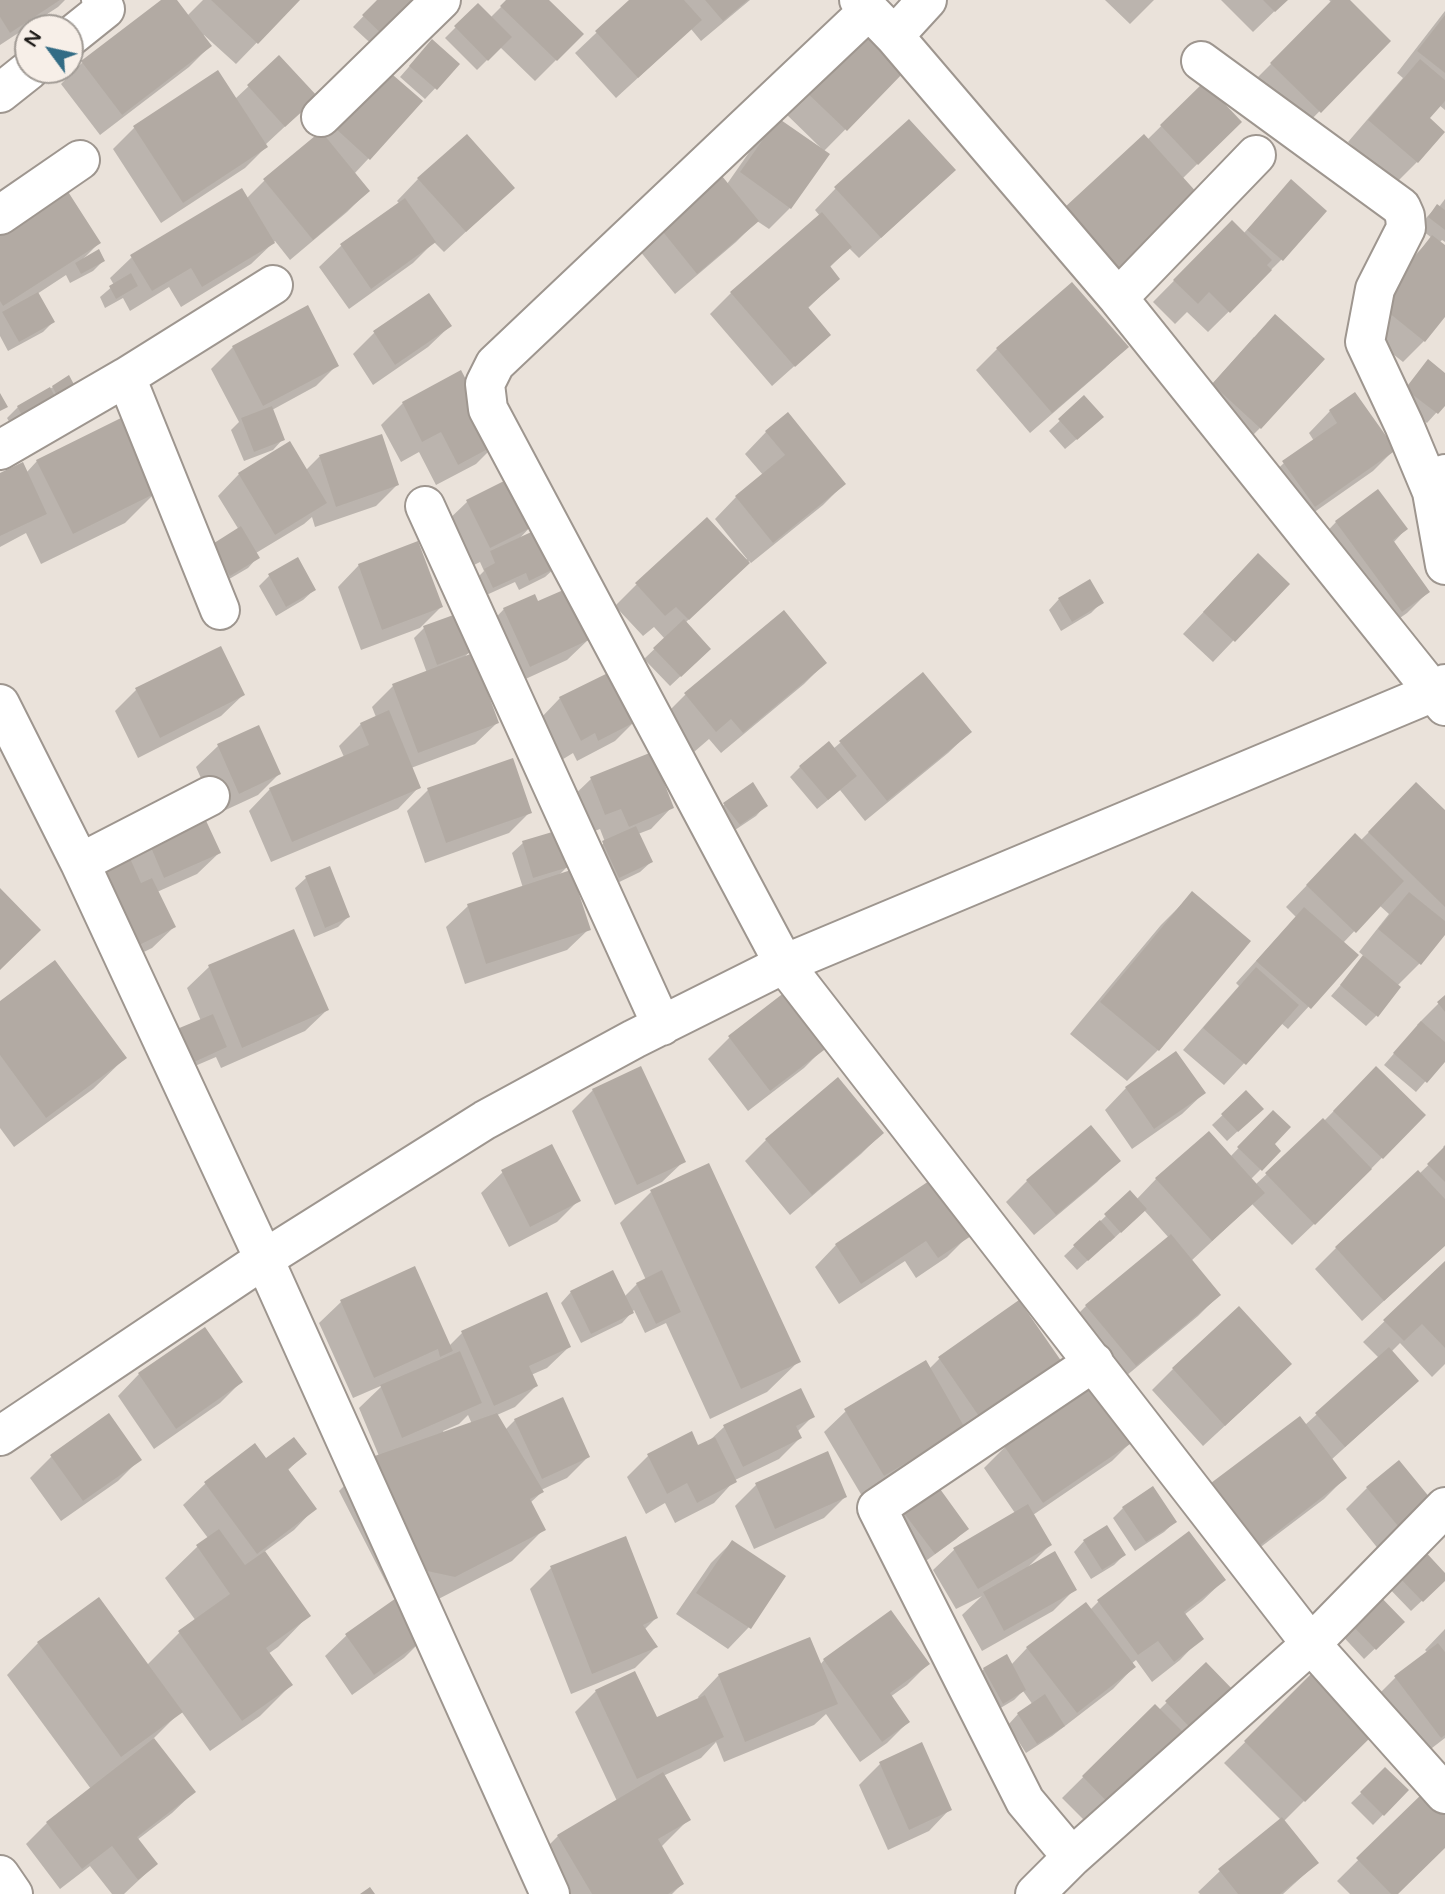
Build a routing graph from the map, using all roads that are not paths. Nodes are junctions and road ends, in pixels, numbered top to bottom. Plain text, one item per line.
1 (441, 0) edge
2 (926, 0) edge
3 (108, 3) edge
4 (874, 16) edge
5 (84, 24) edge
6 (1200, 61) dead end
7 (14, 82) edge
8 (0, 93) edge
9 (321, 117) dead end
10 (1256, 155) dead end
11 (80, 160) dead end
12 (0, 215) edge
13 (273, 285) dead end
14 (1118, 298) junction
15 (126, 377) junction
16 (0, 450) edge
17 (1438, 483) edge
18 (425, 506) dead end
19 (1445, 565) edge
20 (220, 610) dead end
21 (1441, 694) edge
22 (1, 709) edge
23 (209, 796) dead end
24 (80, 863) junction
25 (784, 964) junction
26 (662, 1026) junction
27 (264, 1259) junction
28 (1094, 1362) junction
29 (0, 1436) edge
30 (1445, 1507) edge
31 (1311, 1644) junction
32 (1445, 1794) edge
33 (1072, 1857) junction
34 (0, 1875) edge
35 (13, 1894) edge
36 (550, 1894) edge
37 (1035, 1894) edge

1 - 9 main road
2 - 4 main road
3 - 5 main road
4 - 14 main road
4 - 25 main road
6 - 17 main road
7 - 8 main road
10 - 14 main road
11 - 12 main road
13 - 15 main road
14 - 21 main road
15 - 16 main road
15 - 20 main road
17 - 19 main road
18 - 26 main road
21 - 25 main road
22 - 24 main road
23 - 24 main road
24 - 27 main road
25 - 26 main road
25 - 28 main road
26 - 27 main road
27 - 29 main road
27 - 36 main road
28 - 31 main road
28 - 33 main road
30 - 31 main road
31 - 32 main road
31 - 33 main road
33 - 37 main road
34 - 35 main road

